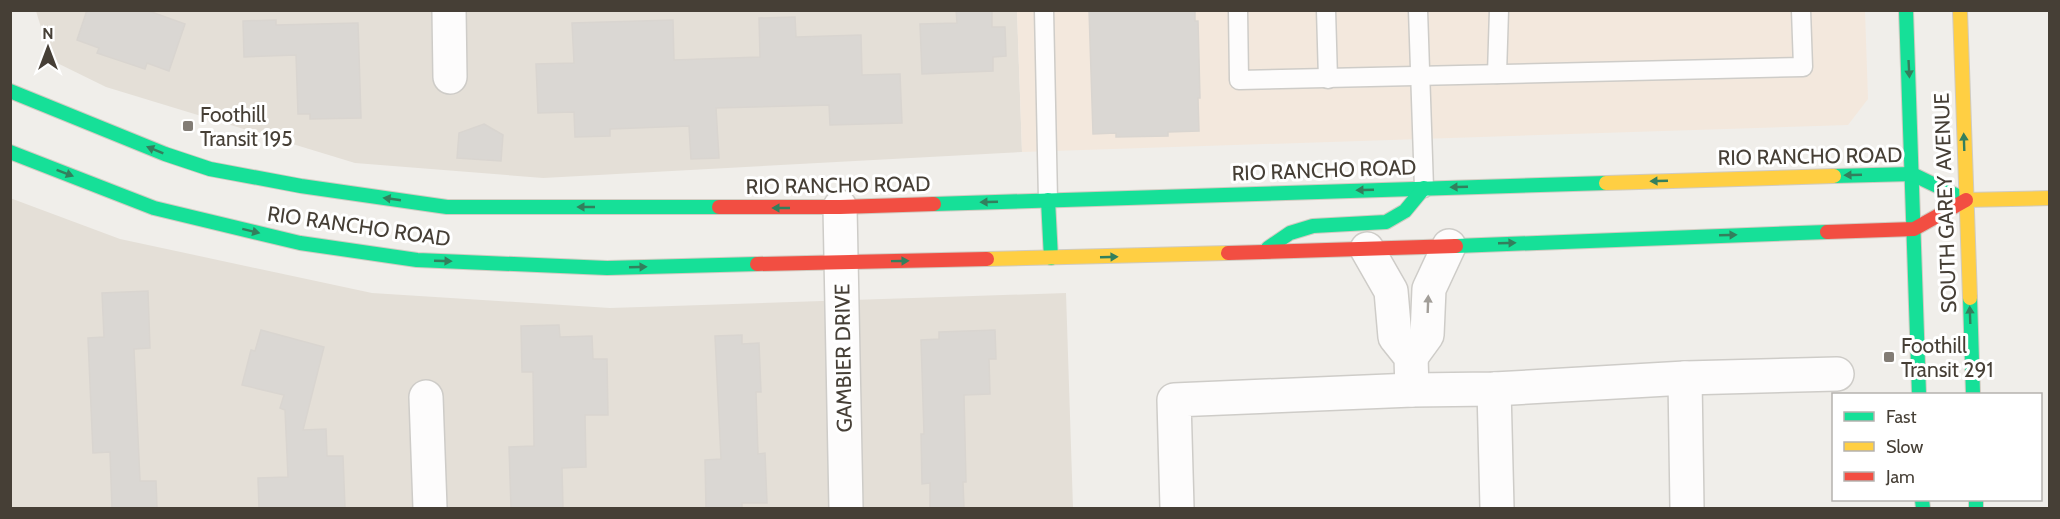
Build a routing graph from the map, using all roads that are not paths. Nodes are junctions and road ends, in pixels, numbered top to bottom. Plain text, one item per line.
1 (449, 10) edge
2 (1044, 10) edge
3 (1238, 10) edge
4 (1326, 10) edge
5 (1418, 10) edge
6 (1499, 10) edge
7 (1801, 10) edge
8 (1906, 10) edge
9 (1960, 10) edge
10 (1497, 74) junction
11 (1420, 76) junction
12 (450, 77) dead end
13 (1328, 79) junction
14 (10, 91) edge
15 (10, 152) edge
16 (1912, 174) junction
17 (1424, 188) junction
18 (2049, 198) edge
19 (1048, 200) junction
20 (1966, 200) junction
21 (840, 207) junction
22 (1914, 229) junction
23 (1449, 246) junction
24 (1367, 249) junction
25 (1262, 252) junction
26 (1051, 258) junction
27 (841, 262) junction
28 (1410, 357) junction
29 (1837, 374) dead end
30 (1685, 378) junction
31 (1494, 389) junction
32 (1412, 390) junction
33 (1919, 393) edge
34 (1973, 393) edge
35 (426, 397) dead end
36 (430, 508) edge
37 (846, 508) edge
38 (1177, 508) edge
39 (1497, 508) edge
40 (1687, 508) edge

1 - 12 street
2 - 19 lane
3 - 13 lane
4 - 13 lane
5 - 11 lane
6 - 10 lane
7 - 10 lane
8 -> 16 main road, SOUTH GAREY AVENUE
20 -> 9 main road, SOUTH GAREY AVENUE
10 - 11 lane
11 - 13 lane
11 - 17 lane
21 -> 14 main road, RIO RANCHO ROAD
15 -> 27 main road, RIO RANCHO ROAD
16 -> 17 main road, RIO RANCHO ROAD
16 - 20 main road, RIO RANCHO ROAD
16 - 22 main road, SOUTH GAREY AVENUE
17 -> 19 main road, RIO RANCHO ROAD
17 - 25 main road
18 - 20 main road
19 -> 21 main road, RIO RANCHO ROAD
19 - 26 main road
20 - 22 main road, RIO RANCHO ROAD
34 -> 20 main road, SOUTH GAREY AVENUE
21 - 27 street, GAMBIER DRIVE
23 -> 22 main road, RIO RANCHO ROAD
22 - 33 main road, SOUTH GAREY AVENUE
23 - 24 main road, RIO RANCHO ROAD
28 -> 23 street
24 - 25 main road, RIO RANCHO ROAD
24 - 28 street
26 -> 25 main road, RIO RANCHO ROAD
27 -> 26 main road, RIO RANCHO ROAD
27 - 37 street, GAMBIER DRIVE
28 - 32 street
29 - 30 street
30 - 31 street
30 - 40 street
31 - 32 street
31 - 39 street
32 - 38 street
35 - 36 street

